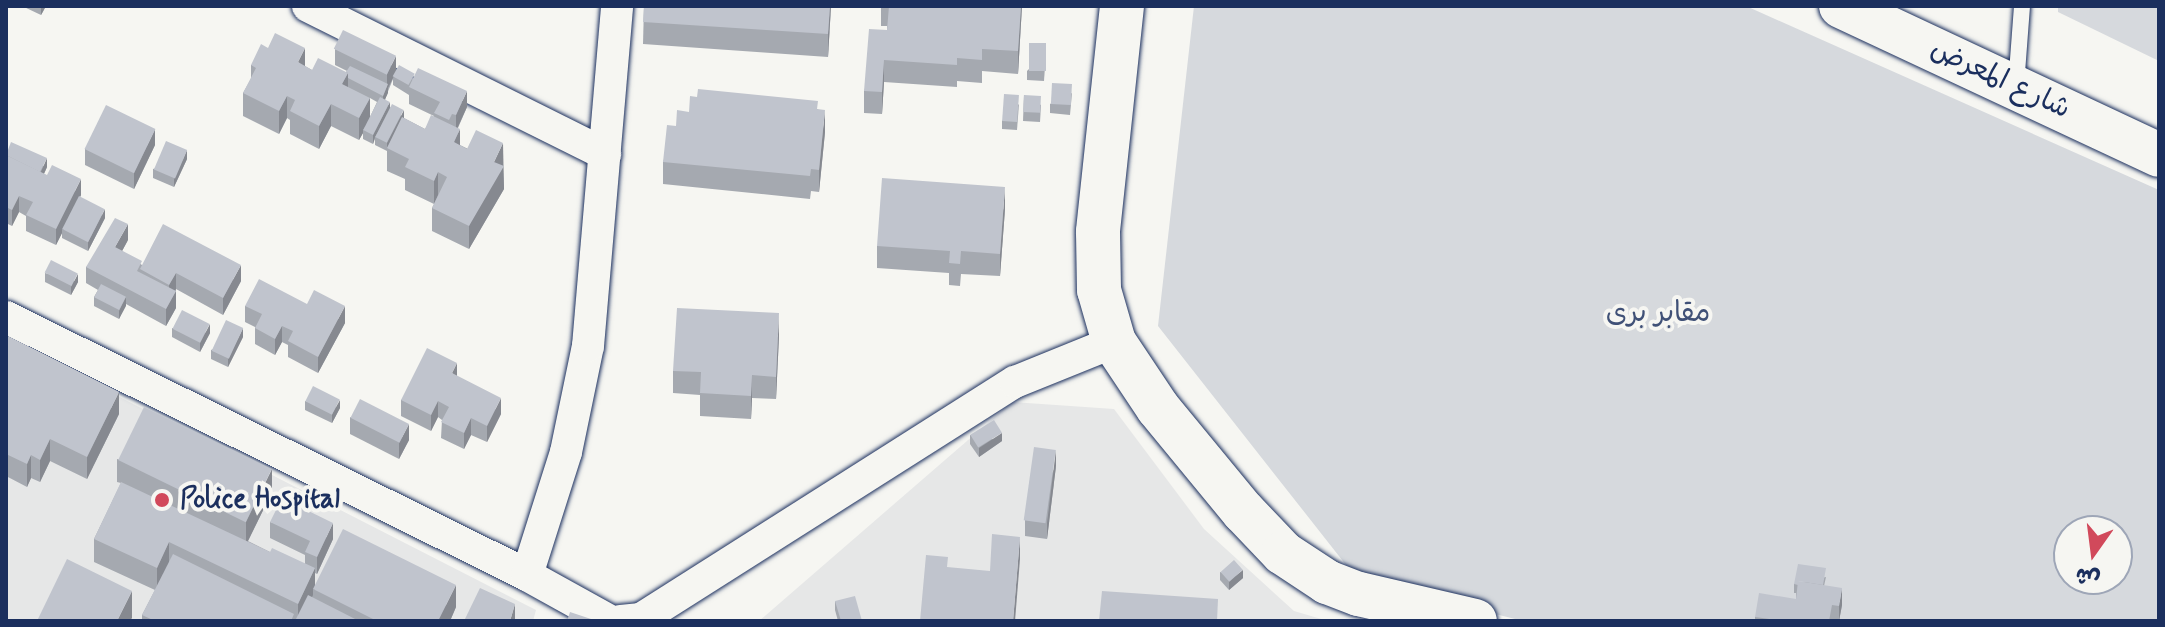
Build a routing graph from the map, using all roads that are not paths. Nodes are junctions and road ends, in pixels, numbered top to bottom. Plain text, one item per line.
1 (308, 6) edge
2 (617, 6) edge
3 (1122, 6) edge
4 (1841, 6) edge
5 (2022, 6) edge
6 (2016, 88) junction
7 (605, 154) junction
8 (2159, 155) edge
9 (6, 317) edge
10 (1114, 342) junction
11 (527, 575) junction
12 (564, 609) edge
13 (610, 621) edge
14 (621, 621) edge
15 (1475, 621) edge

1 - 7 street
2 - 7 street
3 - 10 street
4 - 6 street, شارع المعرض
5 - 6 lane
6 - 8 street, شارع المعرض
7 - 11 street
9 - 11 street
10 - 14 street
10 - 15 street
11 - 12 street
12 - 13 street

